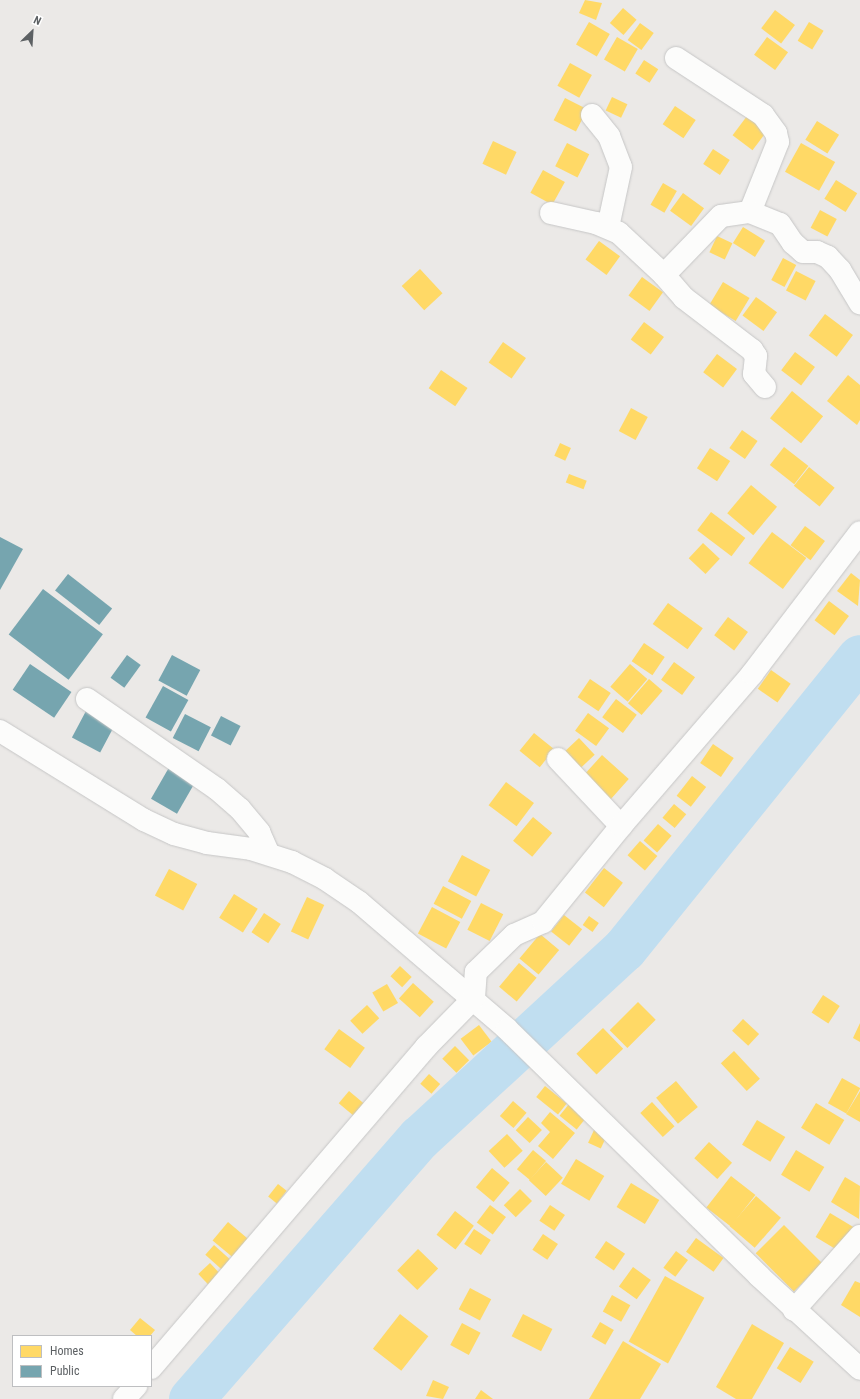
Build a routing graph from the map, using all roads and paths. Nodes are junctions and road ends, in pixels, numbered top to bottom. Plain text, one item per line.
1 (676, 58) dead end
2 (592, 114) dead end
3 (750, 212) junction
4 (551, 213) dead end
5 (608, 227) junction
6 (664, 275) junction
7 (860, 302) edge
8 (765, 387) dead end
9 (860, 532) edge
10 (87, 699) dead end
11 (0, 731) edge
12 (558, 759) dead end
13 (621, 826) junction
14 (269, 854) junction
15 (474, 998) junction
16 (860, 1236) edge
17 (794, 1310) junction
18 (152, 1367) edge
19 (860, 1369) edge
20 (135, 1387) edge
21 (124, 1399) edge

1 - 3 street
2 - 5 street
3 - 6 street
3 - 7 street
4 - 5 street
5 - 6 street
6 - 8 street
9 - 13 street
10 - 14 street
11 - 14 street
12 - 13 street
13 - 15 street
14 - 15 street
15 - 17 street
15 - 18 street
16 - 17 street
17 - 19 street
20 - 21 street

